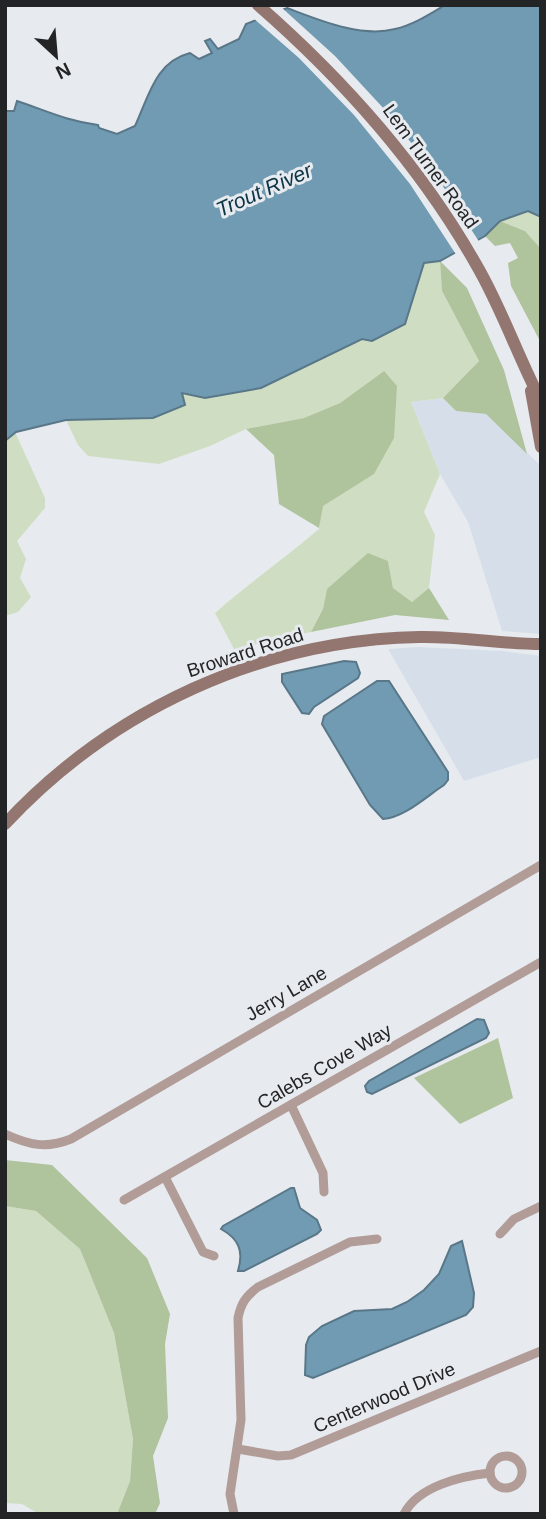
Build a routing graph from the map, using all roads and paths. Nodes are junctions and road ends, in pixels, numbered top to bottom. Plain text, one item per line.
1 (258, 5) edge
2 (530, 380) junction
3 (541, 401) edge
4 (541, 447) edge
5 (541, 645) edge
6 (5, 824) edge
7 (541, 865) edge
8 (541, 962) edge
9 (291, 1105) junction
10 (5, 1134) edge
11 (165, 1177) junction
12 (324, 1192) dead end
13 (124, 1200) dead end
14 (541, 1206) edge
15 (500, 1234) dead end
16 (377, 1240) dead end
17 (214, 1256) dead end
18 (541, 1351) edge
19 (238, 1449) junction
20 (490, 1474) dead end
21 (234, 1514) edge
22 (404, 1514) edge

1 - 2 main road, Lem Turner Road
2 - 3 main road, Lem Turner Road
2 - 4 main road, Lem Turner Road
5 - 6 main road, Broward Road
7 - 10 street, Jerry Lane
8 - 9 street, Calebs Cove Way
9 - 11 street, Calebs Cove Way
9 - 12 street
11 - 13 street, Calebs Cove Way
11 - 17 street
14 - 15 street
16 - 19 street
18 - 19 street, Centerwood Drive
19 - 21 street
20 - 22 street

